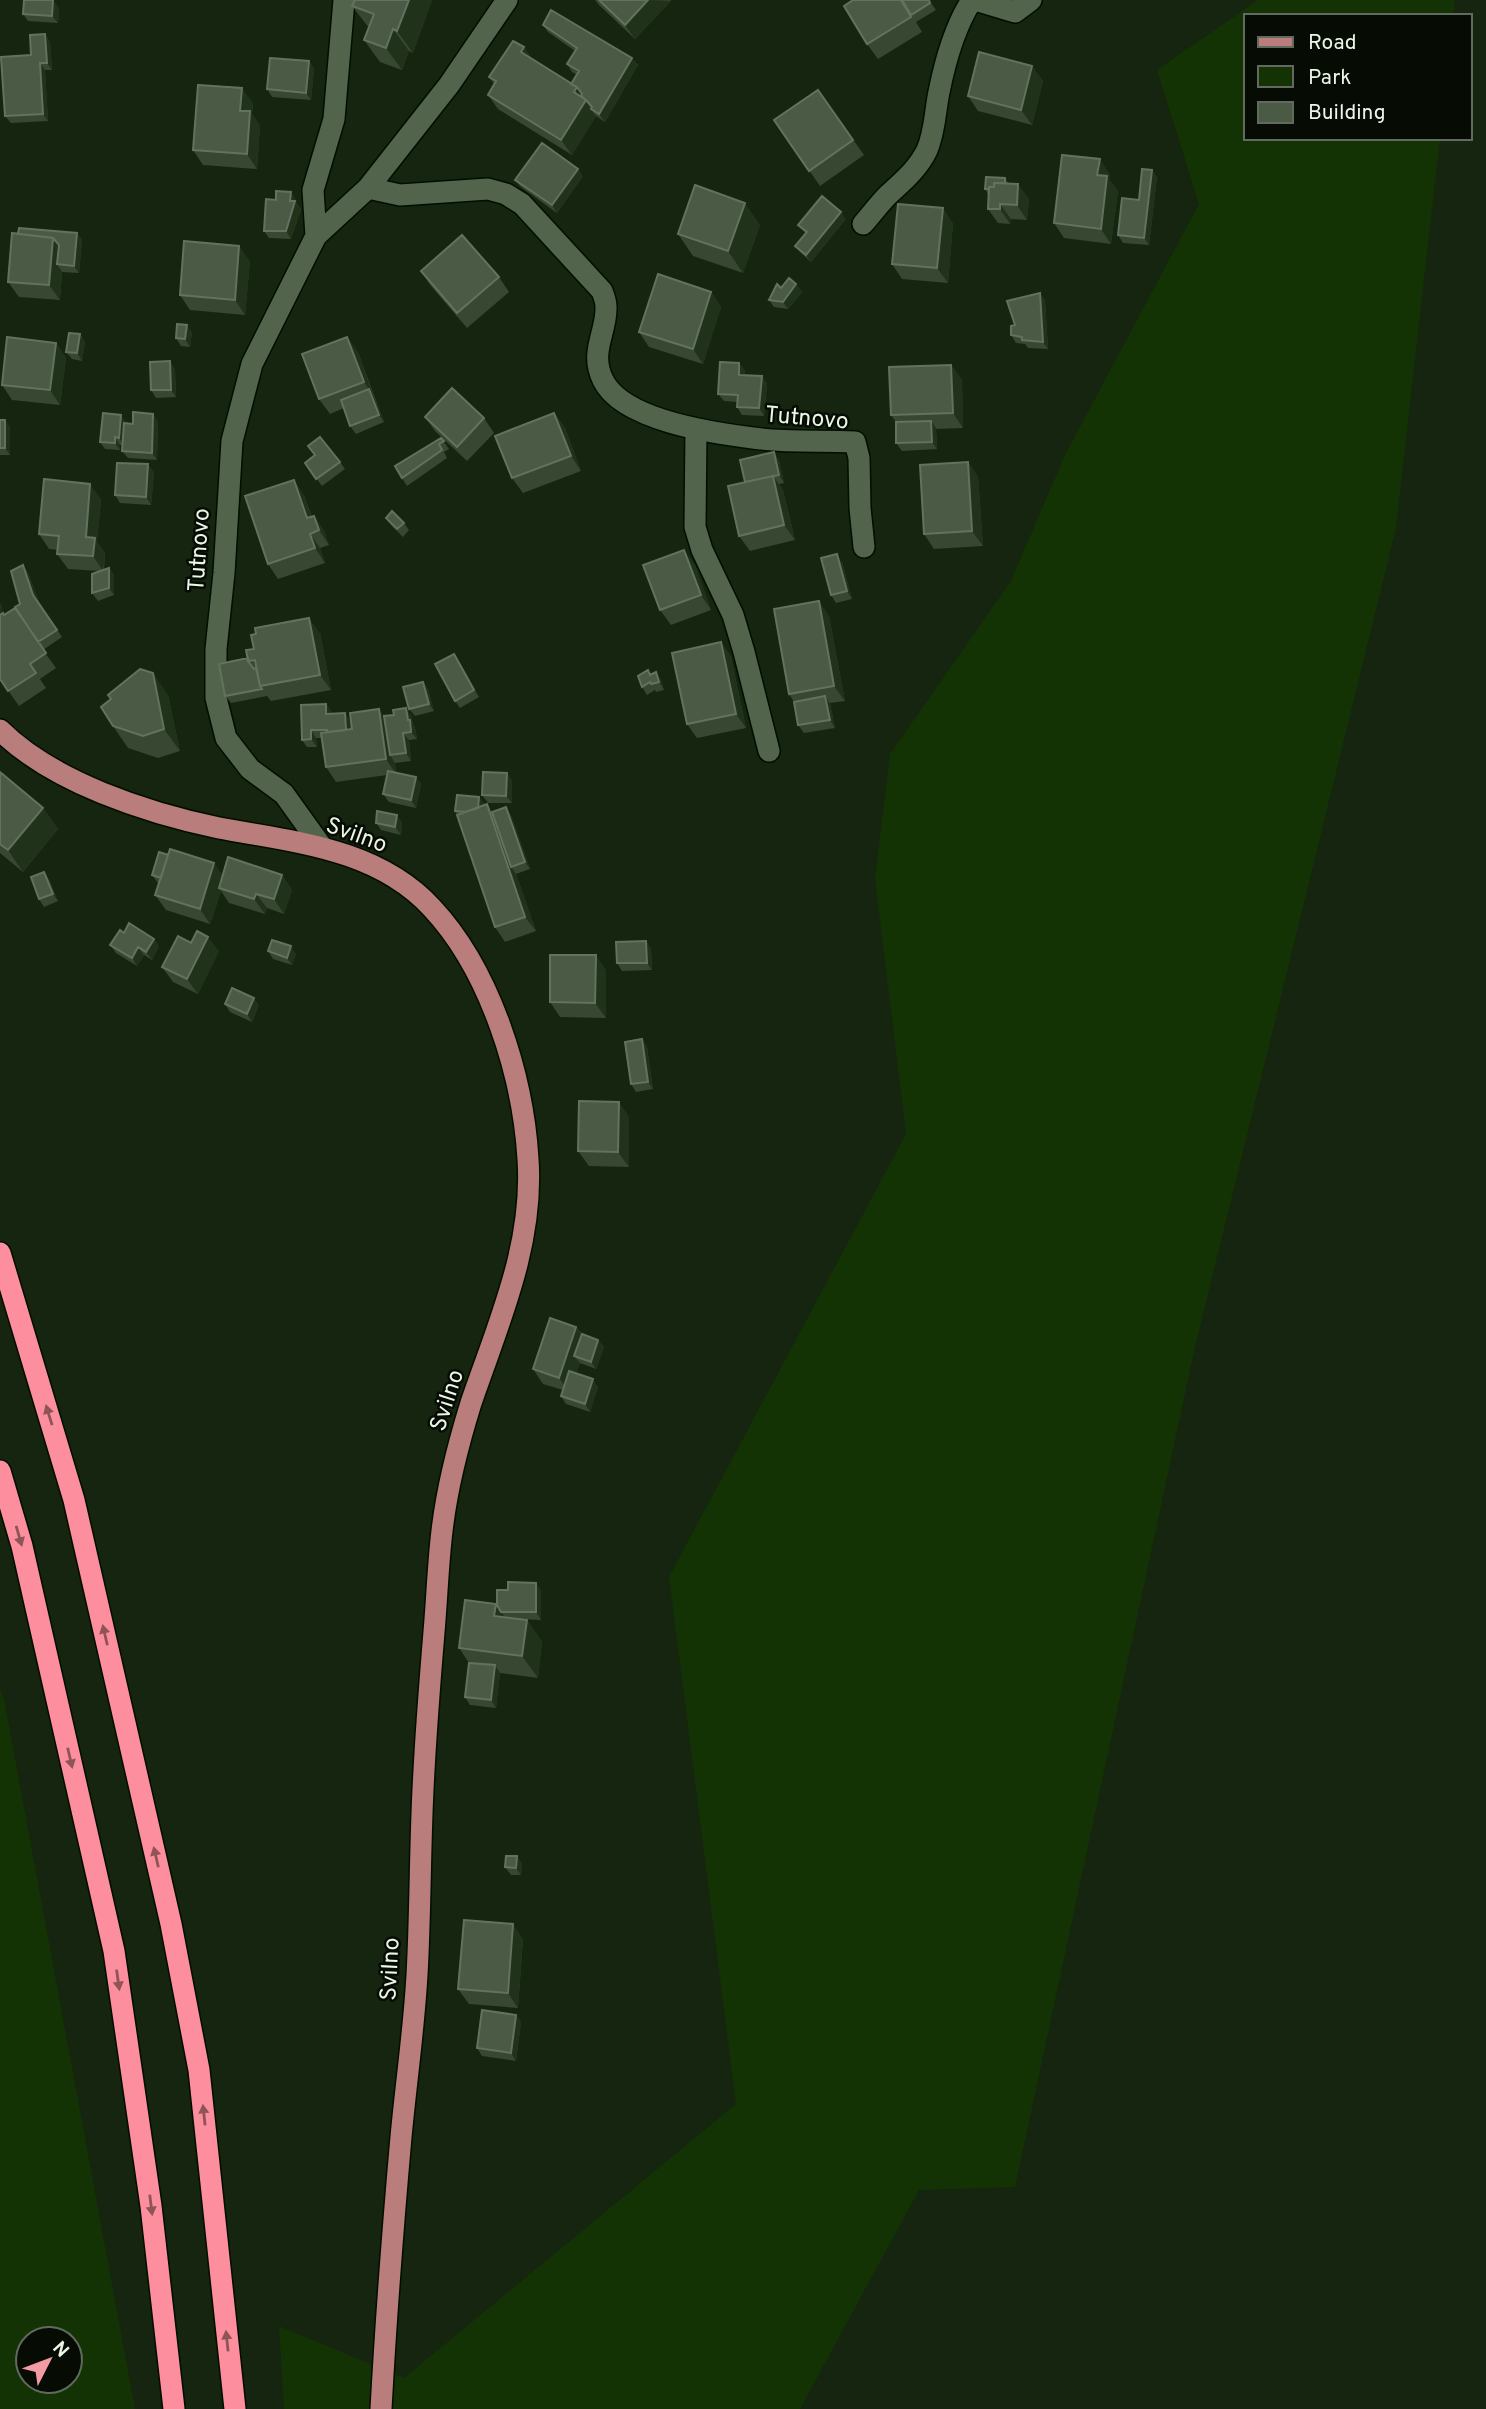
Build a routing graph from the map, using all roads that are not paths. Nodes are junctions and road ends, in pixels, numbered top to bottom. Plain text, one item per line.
1 (344, 0) edge
2 (507, 0) edge
3 (973, 0) edge
4 (1031, 0) edge
5 (368, 188) junction
6 (863, 224) dead end
7 (316, 236) junction
8 (696, 429) junction
9 (864, 547) dead end
10 (0, 730) edge
11 (769, 751) dead end
12 (323, 847) junction
13 (0, 1253) edge
14 (0, 1471) edge
15 (174, 2409) edge
16 (234, 2409) edge
17 (381, 2409) edge

1 - 7 street
2 - 5 street, Tutnovo
3 - 4 street
3 - 6 street
5 - 7 street, Tutnovo
5 - 8 street, Tutnovo
7 - 12 street, Tutnovo
8 - 9 street, Tutnovo
8 - 11 street
10 - 12 main road, Svilno
12 - 17 main road, Svilno
16 -> 13 highway
14 -> 15 highway

